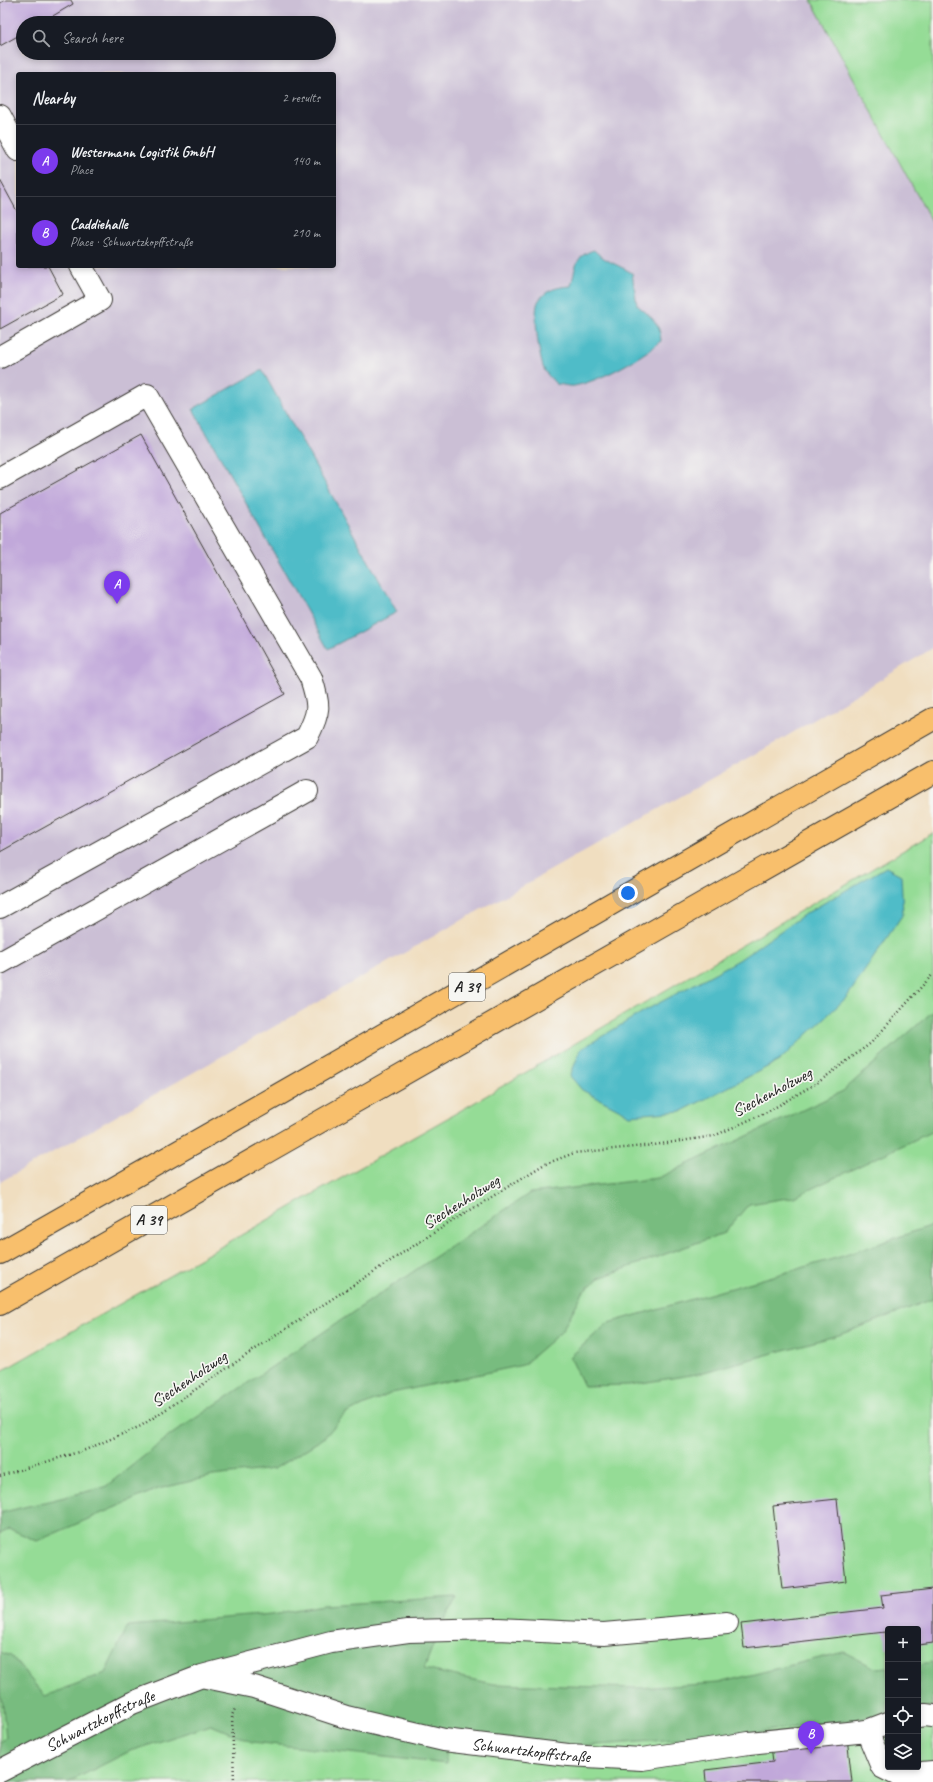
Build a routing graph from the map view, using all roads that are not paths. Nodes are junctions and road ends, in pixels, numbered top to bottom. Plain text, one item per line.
1 (0, 116) edge
2 (16, 146) edge
3 (82, 268) edge
4 (0, 357) edge
5 (0, 478) edge
6 (933, 719) edge
7 (933, 772) edge
8 (307, 792) dead end
9 (0, 907) edge
10 (0, 963) edge
11 (0, 1252) edge
12 (0, 1304) edge
13 (727, 1623) dead end
14 (202, 1676) junction
15 (921, 1716) edge
16 (933, 1716) edge
17 (885, 1724) edge
18 (867, 1731) junction
19 (0, 1771) edge
20 (933, 1772) edge

1 - 2 street
3 - 4 street
5 - 9 street
6 - 11 highway, A 39
7 - 12 highway, A 39
8 - 10 street
13 - 14 street, Schwartzkopffstraße
14 - 18 street, Schwartzkopffstraße
14 - 19 street, Schwartzkopffstraße
15 - 16 street
17 - 18 street, Schwartzkopffstraße
18 - 20 street

